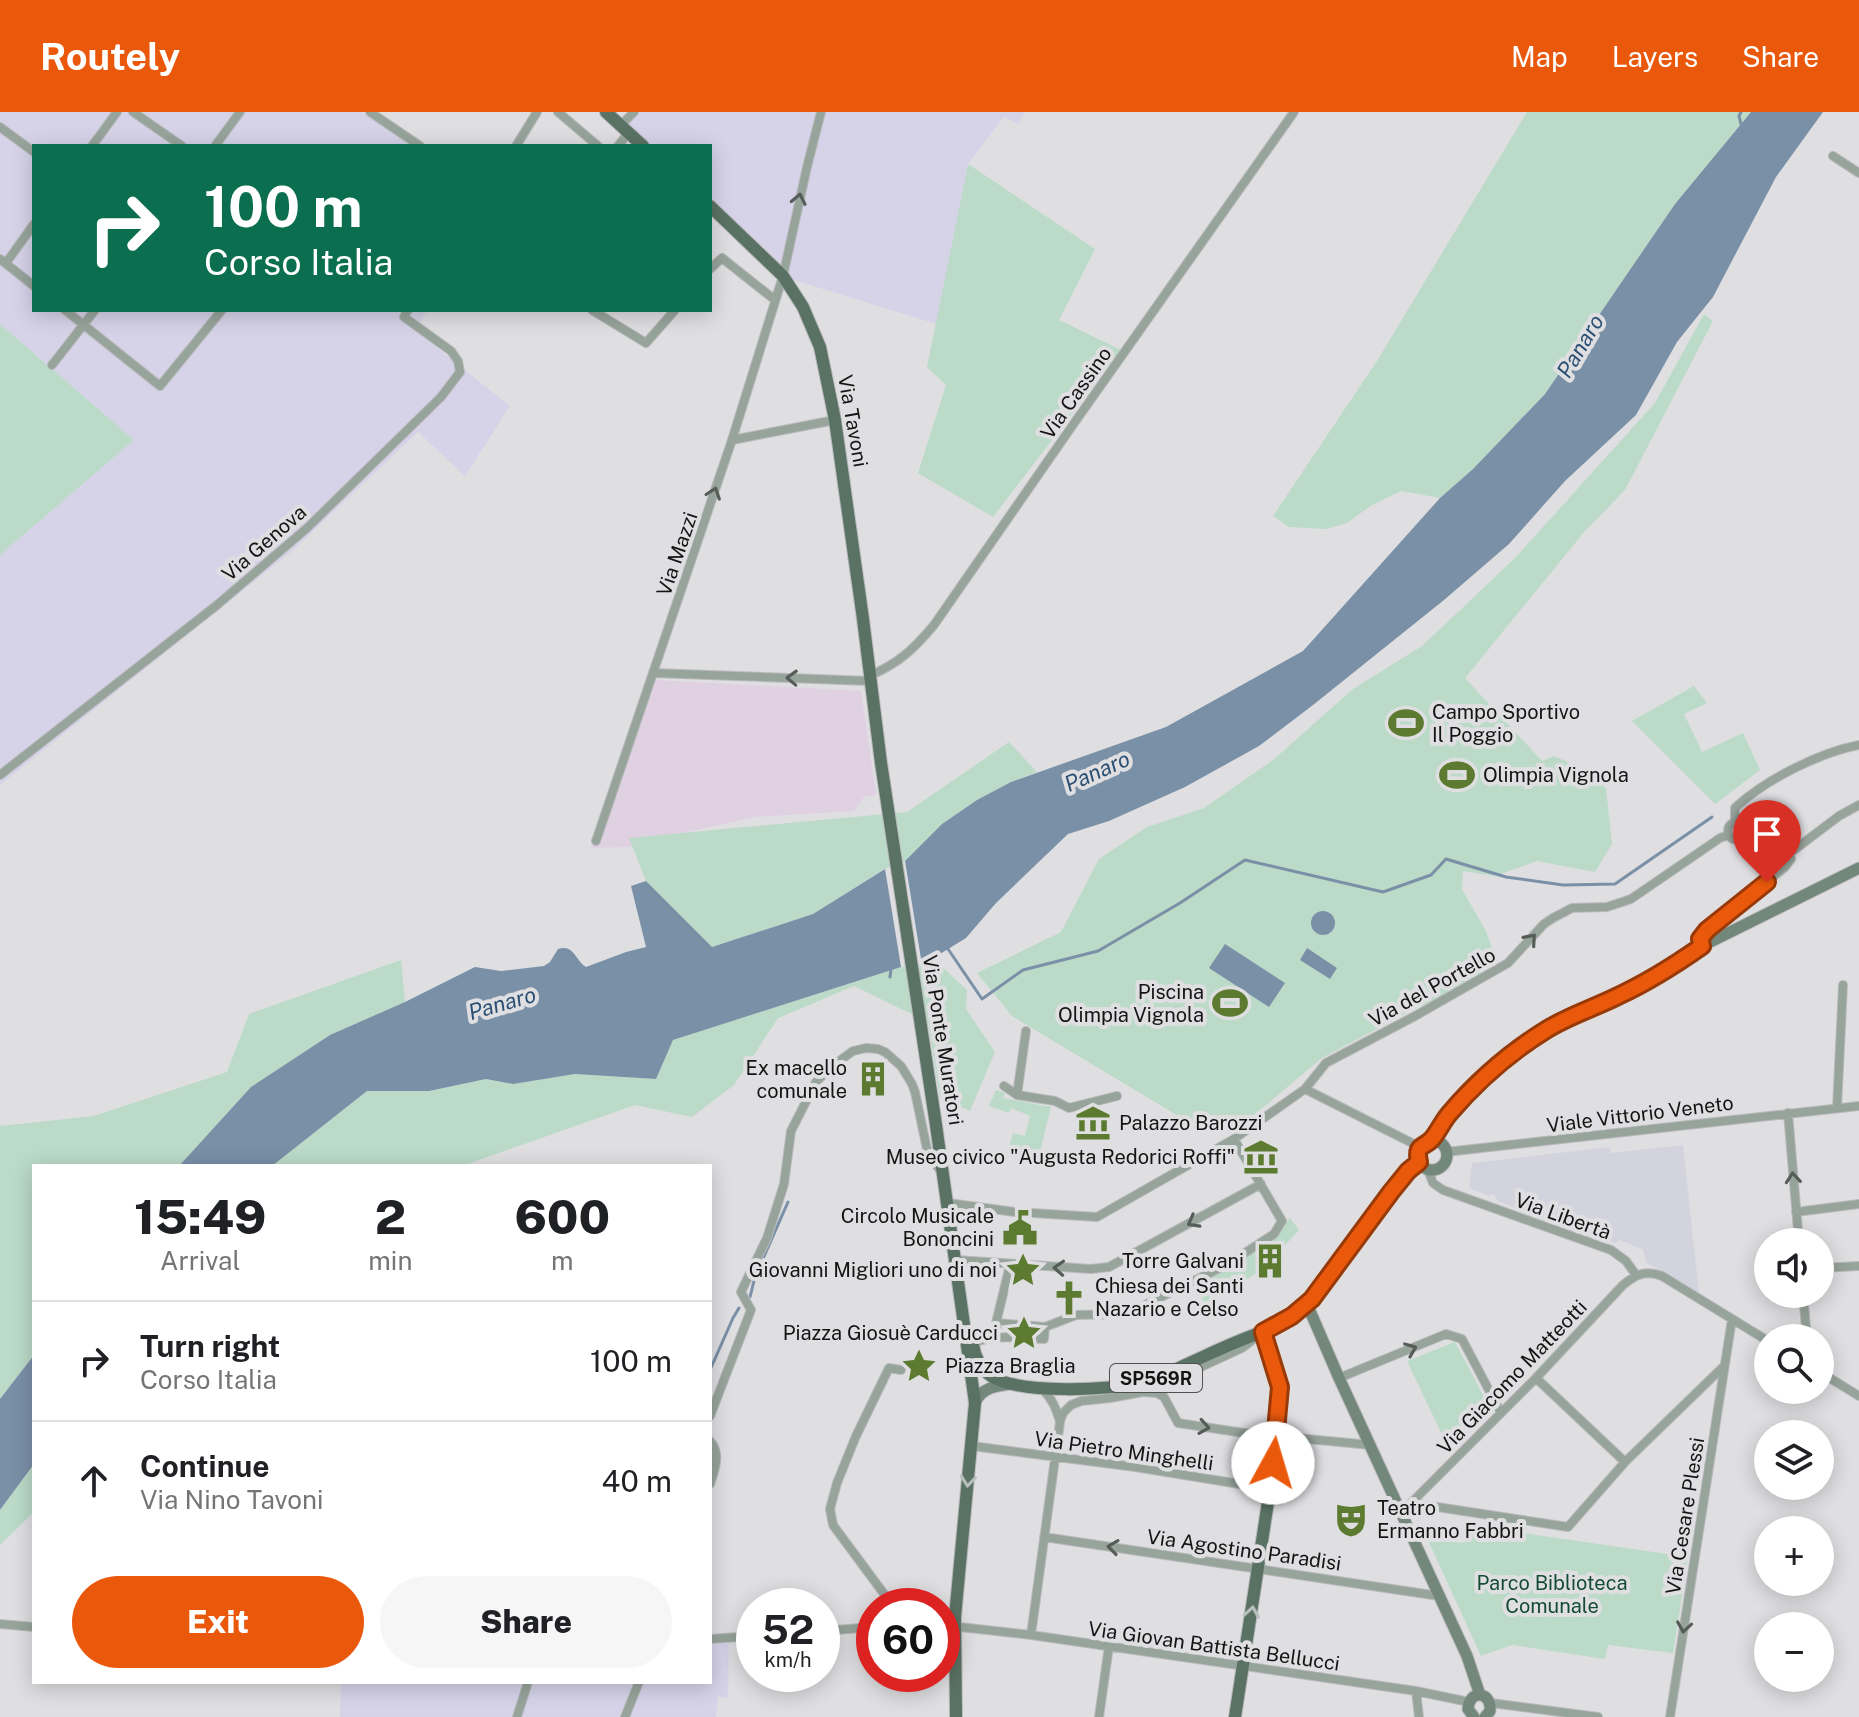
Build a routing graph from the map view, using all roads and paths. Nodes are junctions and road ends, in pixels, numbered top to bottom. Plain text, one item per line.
1 (117, 112) edge
2 (133, 112) edge
3 (240, 112) edge
4 (370, 112) edge
5 (537, 112) edge
6 (558, 112) edge
7 (606, 112) edge
8 (634, 112) edge
9 (821, 112) edge
10 (1294, 112) edge
11 (0, 127) edge
12 (625, 128) junction
13 (93, 144) edge
14 (179, 144) edge
15 (216, 144) edge
16 (417, 144) edge
17 (517, 144) edge
18 (596, 144) edge
19 (619, 144) edge
20 (641, 144) edge
21 (32, 151) edge
22 (1833, 156) dead end
23 (1859, 173) edge
24 (712, 208) edge
25 (32, 226) edge
26 (3, 261) edge
27 (712, 268) edge
28 (783, 276) junction
29 (32, 284) edge
30 (775, 300) junction
31 (67, 312) edge
32 (93, 312) edge
33 (220, 312) edge
34 (407, 312) edge
35 (595, 312) edge
36 (673, 312) edge
37 (83, 325) junction
38 (52, 365) dead end
39 (835, 420) junction
40 (732, 440) junction
41 (653, 673) junction
42 (870, 678) junction
43 (1859, 745) edge
44 (0, 775) edge
45 (888, 805) joint
46 (1859, 805) edge
47 (1735, 822) junction
48 (1729, 835) junction
49 (1746, 835) junction
50 (596, 841) dead end
51 (1790, 853) junction
52 (1859, 868) edge
53 (1702, 946) junction
54 (1843, 985) dead end
55 (1026, 1031) dead end
56 (1004, 1086) dead end
57 (1305, 1089) junction
58 (1017, 1095) junction
59 (1117, 1096) dead end
60 (1859, 1106) edge
61 (1837, 1108) junction
62 (1788, 1113) junction
63 (1234, 1139) junction
64 (1431, 1141) junction
65 (1420, 1147) junction
66 (1446, 1152) junction
67 (1423, 1166) junction
68 (943, 1174) junction
69 (1261, 1184) junction
70 (948, 1203) junction
71 (1859, 1204) edge
72 (1796, 1212) junction
73 (1798, 1228) edge
74 (956, 1260) junction
75 (1010, 1265) junction
76 (1859, 1266) edge
77 (1834, 1267) edge
78 (1636, 1275) junction
79 (1307, 1304) junction
80 (1732, 1319) junction
81 (1045, 1327) junction
82 (966, 1328) junction
83 (1263, 1332) junction
84 (1754, 1332) edge
85 (972, 1343) junction
86 (1723, 1366) junction
87 (901, 1370) dead end
88 (1339, 1378) junction
89 (1536, 1378) junction
90 (1834, 1381) edge
91 (1010, 1384) junction
92 (1040, 1387) junction
93 (1143, 1392) junction
94 (1859, 1396) edge
95 (975, 1403) junction
96 (712, 1411) edge
97 (1501, 1413) junction
98 (1060, 1422) junction
99 (1276, 1435) junction
100 (712, 1443) edge
101 (1371, 1445) junction
102 (972, 1446) junction
103 (1056, 1456) junction
104 (1625, 1462) junction
105 (712, 1478) edge
106 (1270, 1489) junction
107 (1396, 1502) junction
108 (1411, 1503) junction
109 (1044, 1537) junction
110 (1259, 1569) junction
111 (880, 1588) edge
112 (953, 1588) edge
113 (1439, 1596) junction
114 (0, 1624) edge
115 (960, 1626) edge
116 (32, 1627) edge
117 (1031, 1635) junction
118 (736, 1637) edge
119 (712, 1639) edge
120 (1109, 1646) junction
121 (1243, 1667) junction
122 (527, 1684) edge
123 (638, 1684) edge
124 (1416, 1691) junction
125 (954, 1692) edge
126 (1480, 1695) junction
127 (1469, 1702) junction
128 (1491, 1703) junction
129 (517, 1717) edge
130 (625, 1717) edge
131 (956, 1717) edge
132 (1099, 1717) edge
133 (1235, 1717) edge
134 (1419, 1717) edge
135 (1474, 1717) edge
136 (1485, 1717) edge
137 (1598, 1717) edge
138 (1670, 1717) edge

1 - 13 street
2 - 14 street
3 - 15 street
4 - 16 street
5 - 17 street
6 - 18 street
7 - 12 main road
8 - 12 street
28 -> 9 street, Via Mazzi
10 - 42 street, Via Cassino
11 - 21 street
12 - 19 street
12 - 20 main road
22 - 23 street
24 - 28 main road, Via Tavoni
25 - 26 street
26 - 29 street
27 - 30 street
28 - 30 street, Via Mazzi
28 - 39 main road, Via Tavoni
30 - 40 street, Via Mazzi
31 - 37 street
32 - 37 street
33 - 37 street
34 - 44 street, Via Genova
35 - 36 street
37 - 38 street
39 - 40 street
39 - 42 main road, Via Tavoni
41 -> 40 street, Via Mazzi
42 -> 41 street
41 - 50 street, Via Mazzi
42 - 45 main road, Via Tavoni
43 - 47 street
45 - 68 main road, Via Ponte Muratori / SP569R
46 - 51 street
47 - 48 street
47 - 49 street
48 - 49 street
57 -> 48 street, Via del Portello
49 - 51 street
51 - 53 street
52 - 53 main road
53 - 64 main road
54 - 61 street
55 - 58 street
56 - 58 street
57 - 63 street, Via del Portello
57 - 65 street
58 - 59 street
60 - 61 street, Viale Vittorio Veneto
61 - 62 street, Viale Vittorio Veneto
62 - 66 street, Viale Vittorio Veneto
72 -> 62 street
63 - 69 street
63 - 70 street, Via del Portello
64 - 65 main road
64 - 66 main road
65 - 67 main road
66 - 67 main road
67 - 78 street, Via Libertà
67 - 79 main road
68 - 70 main road, Via Ponte Muratori / SP569R
68 - 96 street
69 -> 75 street
69 - 81 street
70 - 74 main road, Via Ponte Muratori / SP569R
71 - 72 street
72 - 73 street
74 - 75 street
74 - 82 main road, Via Ponte Muratori / SP569R
75 - 81 street
76 - 77 street
78 - 80 street
78 - 89 street, Via Giacomo Matteotti
79 - 83 main road, SP569R
79 - 88 main road
80 - 84 street
80 - 86 street, Via Cesare Plessi
81 - 85 street
82 - 85 main road, SP569R
82 - 95 main road
83 - 92 main road, SP569R
83 - 93 street
83 - 99 main road
85 - 91 main road, SP569R
86 - 104 street
86 -> 138 street, Via Cesare Plessi
87 - 111 street
88 -> 97 street
88 - 101 main road
89 - 97 street, Via Giacomo Matteotti
89 - 104 street
90 - 94 street
91 - 92 main road, SP569R
91 - 95 main road
92 - 98 street
93 - 98 street
93 -> 99 street
95 - 102 main road
97 - 108 street, Via Giacomo Matteotti
98 - 103 street
99 - 101 street
99 - 106 main road
100 - 105 street
101 - 107 main road
102 - 103 street, Via Pietro Minghelli
102 -> 112 main road
103 - 106 street, Via Pietro Minghelli
103 - 109 street
104 - 108 street
106 - 110 main road
107 - 108 street
107 - 113 main road
110 -> 109 street, Via Agostino Paradisi
109 - 117 street
110 - 113 street, Via Agostino Paradisi
121 -> 110 main road
113 - 126 main road
114 - 116 street
115 - 117 street, Via Giovan Battista Bellucci
117 - 120 street, Via Giovan Battista Bellucci
118 - 119 street
120 - 121 street, Via Giovan Battista Bellucci
120 - 132 street
121 - 124 street, Via Giovan Battista Bellucci
121 - 133 main road
122 - 129 street
123 - 130 street
124 - 127 street, Via Giovan Battista Bellucci
124 - 134 street
125 - 131 main road
126 - 127 main road
126 - 128 main road
127 - 135 main road
128 - 136 main road
128 - 137 street

